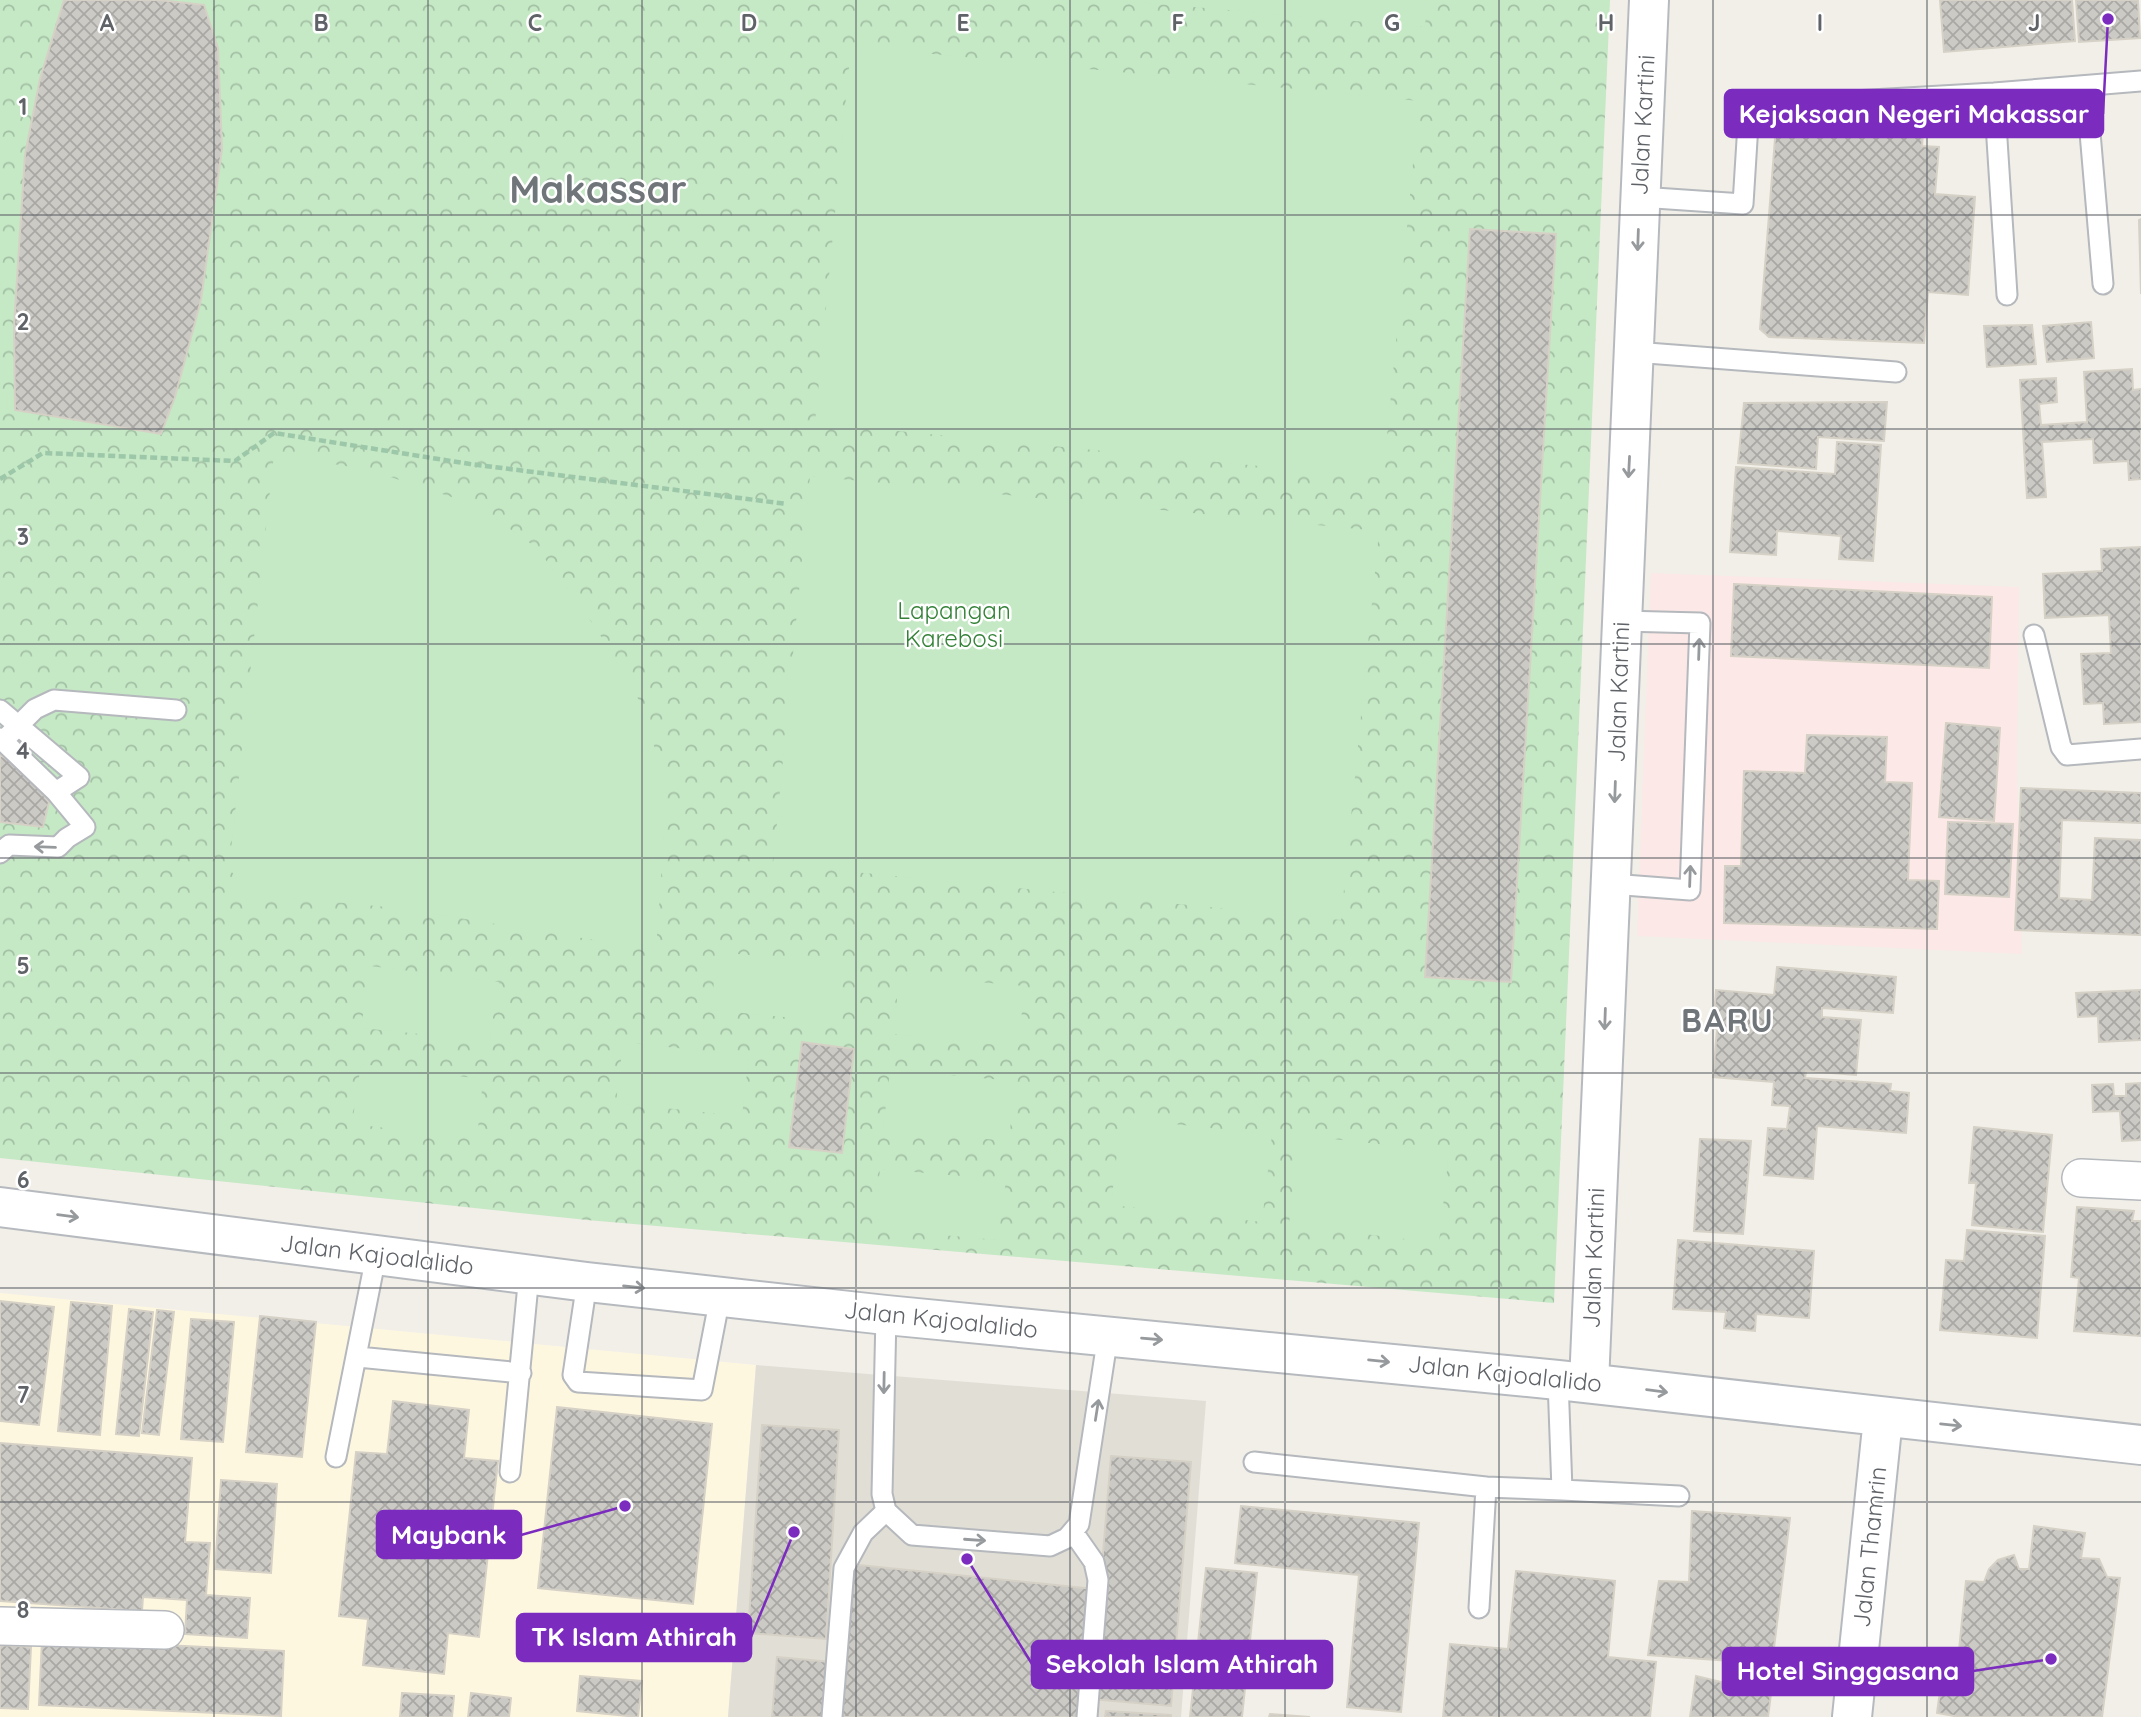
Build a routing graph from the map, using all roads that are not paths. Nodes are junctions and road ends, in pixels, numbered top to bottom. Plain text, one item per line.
1 (1649, 0) edge
2 (2141, 80) edge
3 (2086, 86) junction
4 (1994, 93) junction
5 (1640, 197) junction
6 (2103, 284) dead end
7 (2007, 295) dead end
8 (1634, 352) junction
9 (1896, 372) dead end
10 (1622, 621) junction
11 (2034, 635) dead end
12 (0, 710) edge
13 (176, 710) dead end
14 (7, 735) edge
15 (2141, 749) edge
16 (56, 792) junction
17 (0, 853) edge
18 (1611, 884) junction
19 (2081, 1178) dead end
20 (2141, 1181) edge
21 (0, 1207) edge
22 (376, 1256) junction
23 (529, 1274) junction
24 (587, 1282) junction
25 (720, 1297) junction
26 (886, 1315) junction
27 (1108, 1335) junction
28 (358, 1357) junction
29 (521, 1373) junction
30 (1573, 1381) junction
31 (1883, 1418) junction
32 (2141, 1445) edge
33 (336, 1457) dead end
34 (1254, 1462) dead end
35 (510, 1472) dead end
36 (1486, 1487) junction
37 (1562, 1490) junction
38 (1679, 1496) dead end
39 (886, 1511) junction
40 (1073, 1532) junction
41 (1479, 1608) dead end
42 (0, 1626) edge
43 (165, 1630) dead end
44 (832, 1717) edge
45 (1087, 1717) edge
46 (1852, 1717) edge

1 - 5 street, Jalan Kartini
2 - 3 lane
3 - 4 lane
3 - 6 lane
4 - 5 lane
4 - 7 lane
5 -> 8 street, Jalan Kartini
8 - 9 lane
8 -> 10 street, Jalan Kartini
10 -> 18 street, Jalan Kartini
18 -> 10 lane
11 - 15 lane
12 - 14 lane
13 - 14 lane
14 - 16 lane
14 - 16 lane
16 -> 17 lane
18 -> 30 street, Jalan Kartini
19 - 20 street
21 -> 22 street, Jalan Kajoalalido
22 - 23 street, Jalan Kajoalalido
22 - 28 lane
23 - 24 street, Jalan Kajoalalido
23 - 29 lane
24 -> 25 street, Jalan Kajoalalido
24 - 25 lane
25 - 26 street, Jalan Kajoalalido
26 - 27 street, Jalan Kajoalalido
26 -> 39 lane
27 -> 30 street, Jalan Kajoalalido
40 -> 27 lane
28 - 29 lane
28 - 33 lane
29 - 35 lane
30 -> 31 street, Jalan Kajoalalido
30 - 37 lane
31 -> 32 street, Jalan Kajoalalido
31 - 46 street, Jalan Thamrin
34 - 36 lane
36 - 37 lane
36 - 41 lane
37 - 38 lane
39 -> 40 lane
39 - 44 lane
40 - 45 lane
42 - 43 street

